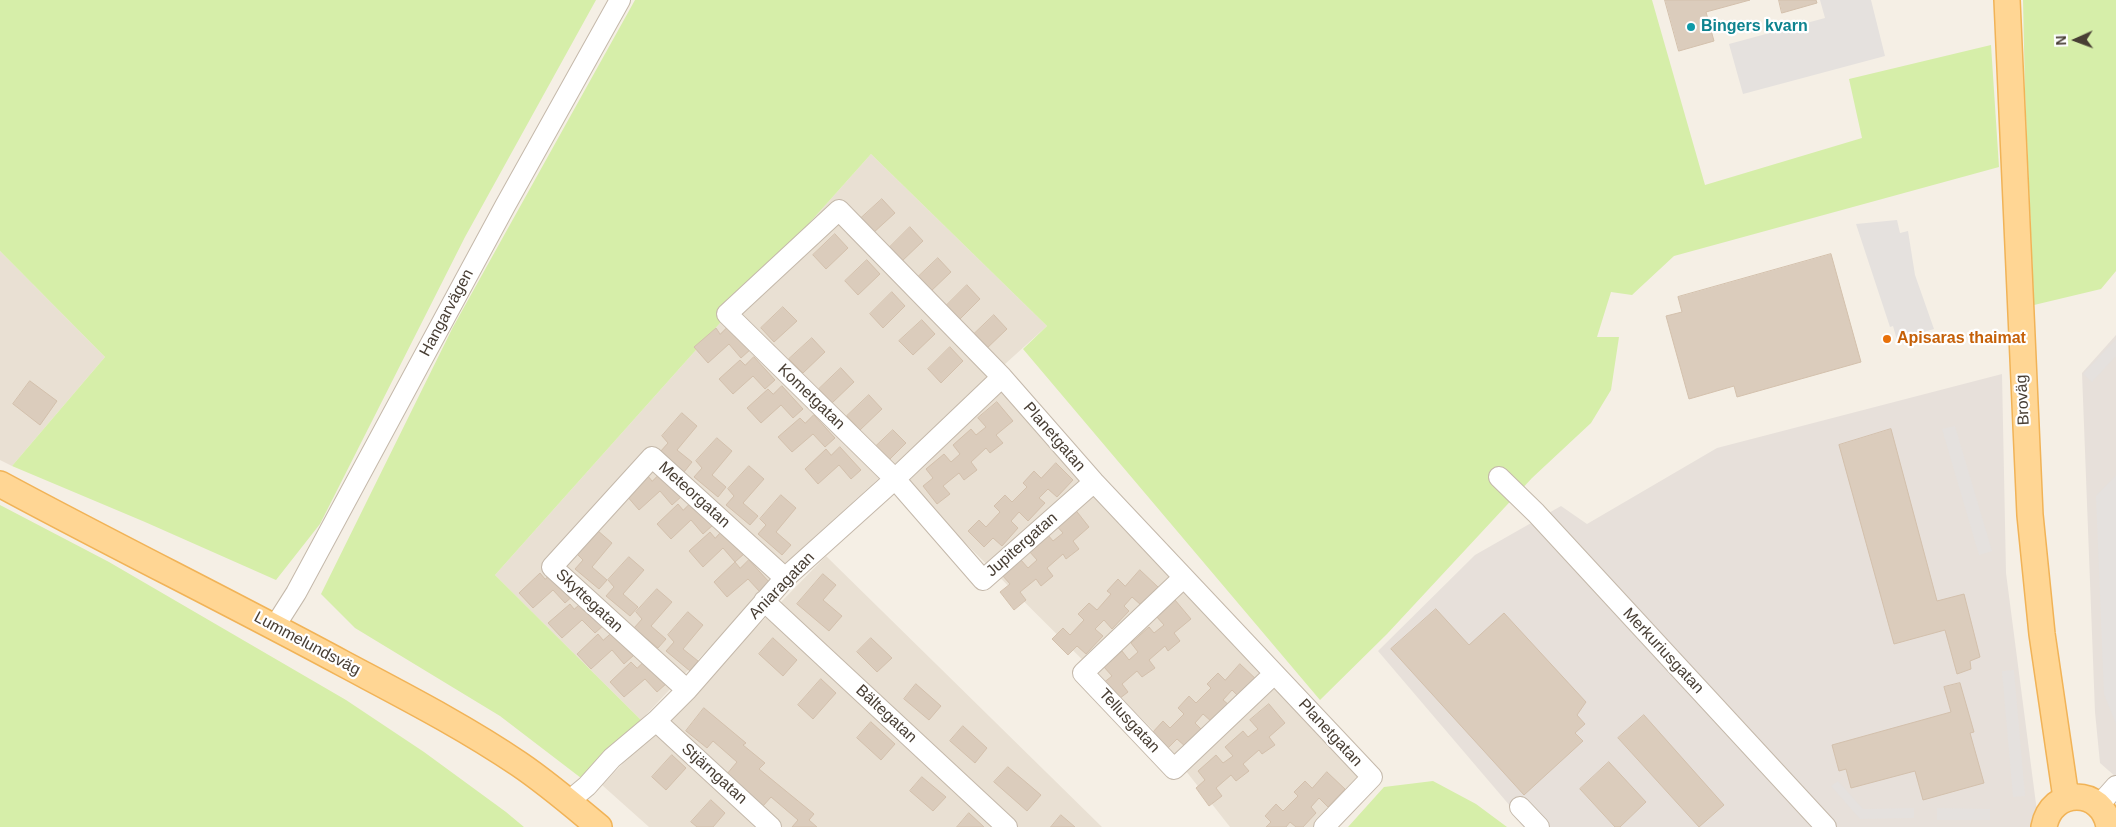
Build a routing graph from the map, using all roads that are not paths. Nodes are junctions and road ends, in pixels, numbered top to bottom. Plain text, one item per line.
1 (620, 0) edge
2 (2007, 0) edge
3 (727, 314) joint
4 (1002, 377) junction
5 (1499, 477) dead end
6 (895, 479) junction
7 (1094, 482) junction
8 (0, 484) edge
9 (607, 507) joint
10 (785, 578) junction
11 (1183, 578) junction
12 (764, 602) junction
13 (275, 626) junction
14 (1274, 674) junction
15 (686, 690) junction
16 (656, 721) junction
17 (2116, 786) edge
18 (2066, 798) junction
19 (569, 801) junction
20 (1520, 807) dead end
21 (2104, 816) edge
22 (599, 827) edge
23 (772, 827) edge
24 (1007, 827) edge
25 (1324, 827) edge
26 (1539, 827) edge
27 (1826, 827) edge
28 (2044, 827) edge

1 - 13 street, Hangarvägen
2 - 18 main road, Broväg
3 - 4 street, Planetgatan
3 - 6 street, Kometgatan
4 - 6 street, Aniaragatan
4 - 7 street, Planetgatan
5 - 27 street, Merkuriusgatan
6 - 7 street, Jupitergatan
6 - 10 street, Aniaragatan
7 - 11 street, Planetgatan
8 - 13 main road, Lummelundsväg
9 - 10 street, Meteorgatan
9 - 15 street, Skyttegatan
10 - 12 street, Aniaragatan
11 - 14 street, Planetgatan
11 - 14 street, Tellusgatan
12 - 15 street, Aniaragatan
12 - 24 street, Bältegatan
13 - 19 main road, Lummelundsväg
14 - 25 street, Planetgatan
15 - 16 street, Aniaragatan
16 - 19 street, Aniaragatan
16 - 23 street, Stjärngatan
17 - 21 street
18 - 21 main road
18 - 28 main road
19 - 22 main road, Lummelundsväg
20 - 26 street

